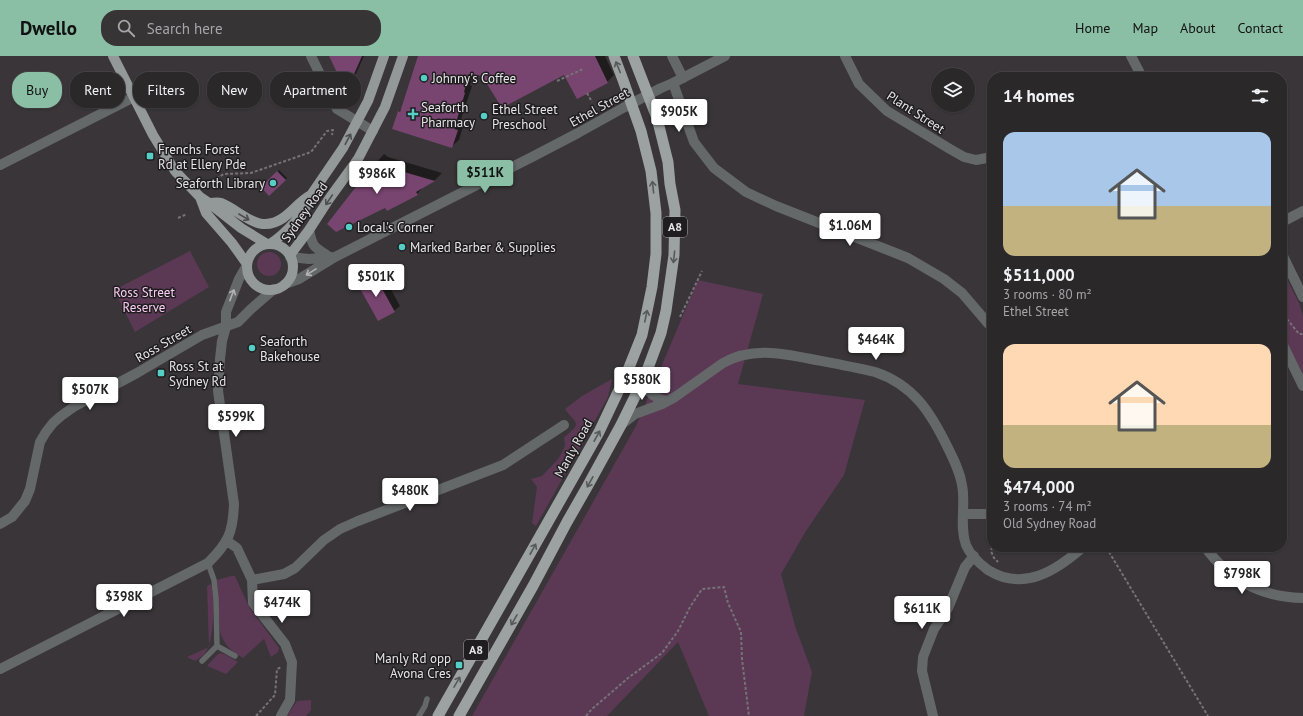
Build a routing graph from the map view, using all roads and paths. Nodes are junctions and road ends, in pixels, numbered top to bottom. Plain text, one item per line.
1 (113, 56) edge
2 (311, 56) edge
3 (384, 56) edge
4 (403, 56) edge
5 (614, 56) edge
6 (633, 56) edge
7 (672, 56) edge
8 (725, 56) edge
9 (845, 56) edge
10 (1131, 56) edge
11 (583, 69) dead end
12 (1139, 72) edge
13 (683, 78) junction
14 (557, 81) dead end
15 (674, 83) junction
16 (587, 94) dead end
17 (133, 95) edge
18 (133, 98) edge
19 (592, 102) dead end
20 (140, 108) edge
21 (357, 122) junction
22 (372, 132) junction
23 (332, 135) dead end
24 (987, 158) edge
25 (0, 165) edge
26 (212, 181) dead end
27 (311, 194) junction
28 (200, 197) junction
29 (209, 203) junction
30 (1303, 211) edge
31 (187, 214) dead end
32 (178, 218) dead end
33 (1287, 219) edge
34 (309, 230) junction
35 (268, 244) junction
36 (290, 256) junction
37 (332, 257) junction
38 (1287, 264) edge
39 (247, 265) junction
40 (702, 271) dead end
41 (285, 284) junction
42 (274, 289) junction
43 (1303, 297) edge
44 (680, 317) dead end
45 (1287, 319) edge
46 (987, 322) edge
47 (226, 327) junction
48 (1303, 334) edge
49 (1287, 353) edge
50 (645, 376) junction
51 (1303, 386) edge
52 (667, 401) junction
53 (564, 425) dead end
54 (621, 425) junction
55 (963, 514) junction
56 (987, 514) edge
57 (0, 524) edge
58 (227, 541) junction
59 (991, 552) edge
60 (1077, 552) edge
61 (1109, 552) edge
62 (1209, 552) edge
63 (974, 556) junction
64 (208, 563) junction
65 (1002, 566) dead end
66 (252, 580) junction
67 (1303, 598) edge
68 (217, 646) junction
69 (235, 656) dead end
70 (202, 661) dead end
71 (0, 669) edge
72 (275, 695) dead end
73 (427, 699) dead end
74 (256, 716) edge
75 (281, 716) edge
76 (418, 716) edge
77 (438, 716) edge
78 (459, 716) edge
79 (586, 716) edge
80 (749, 716) edge
81 (933, 716) edge
82 (1208, 716) edge

1 - 17 main road
2 - 21 street
3 - 21 main road, Sydney Road
4 - 22 main road, Sydney Road
77 -> 5 highway, Manly Road / A8
6 -> 50 highway, A8
7 - 13 street
8 - 13 street, Ethel Street
9 - 24 street, Plant Street
10 - 12 street
11 - 14 path
13 - 15 street, Ethel Street
15 - 37 street, Ethel Street
15 - 46 street
16 - 19 path
18 - 25 street
20 - 28 main road
21 - 22 street
27 -> 21 main road, Sydney Road
22 -> 34 main road, Sydney Road
23 - 26 path
29 -> 27 main road
27 - 35 main road, Sydney Road
28 - 29 main road
28 - 39 main road
29 - 35 main road
30 - 33 street
31 - 32 path
34 - 36 main road, Sydney Road
34 - 37 street
35 - 36 main road
35 - 39 main road
36 - 37 street, Ethel Street
36 - 41 main road
37 -> 41 street, Ethel Street
38 - 43 street
39 - 42 main road
47 -> 39 street
40 - 44 path
41 - 42 main road
42 - 47 street
45 - 48 path
47 - 57 street, Ross Street
47 - 58 street
49 - 51 street
50 - 52 street
50 - 54 highway, A8
52 - 54 street
52 - 55 street
53 - 66 street
54 -> 78 highway, A8
55 - 56 street
55 - 63 street
58 - 64 street
58 - 66 street
59 - 65 path
60 - 63 street
61 - 82 path
62 - 67 street
63 - 81 street
64 - 68 lane
64 - 71 street
66 - 75 street
68 - 69 lane
68 - 70 lane
72 - 74 path
73 - 76 lane
79 - 80 path

